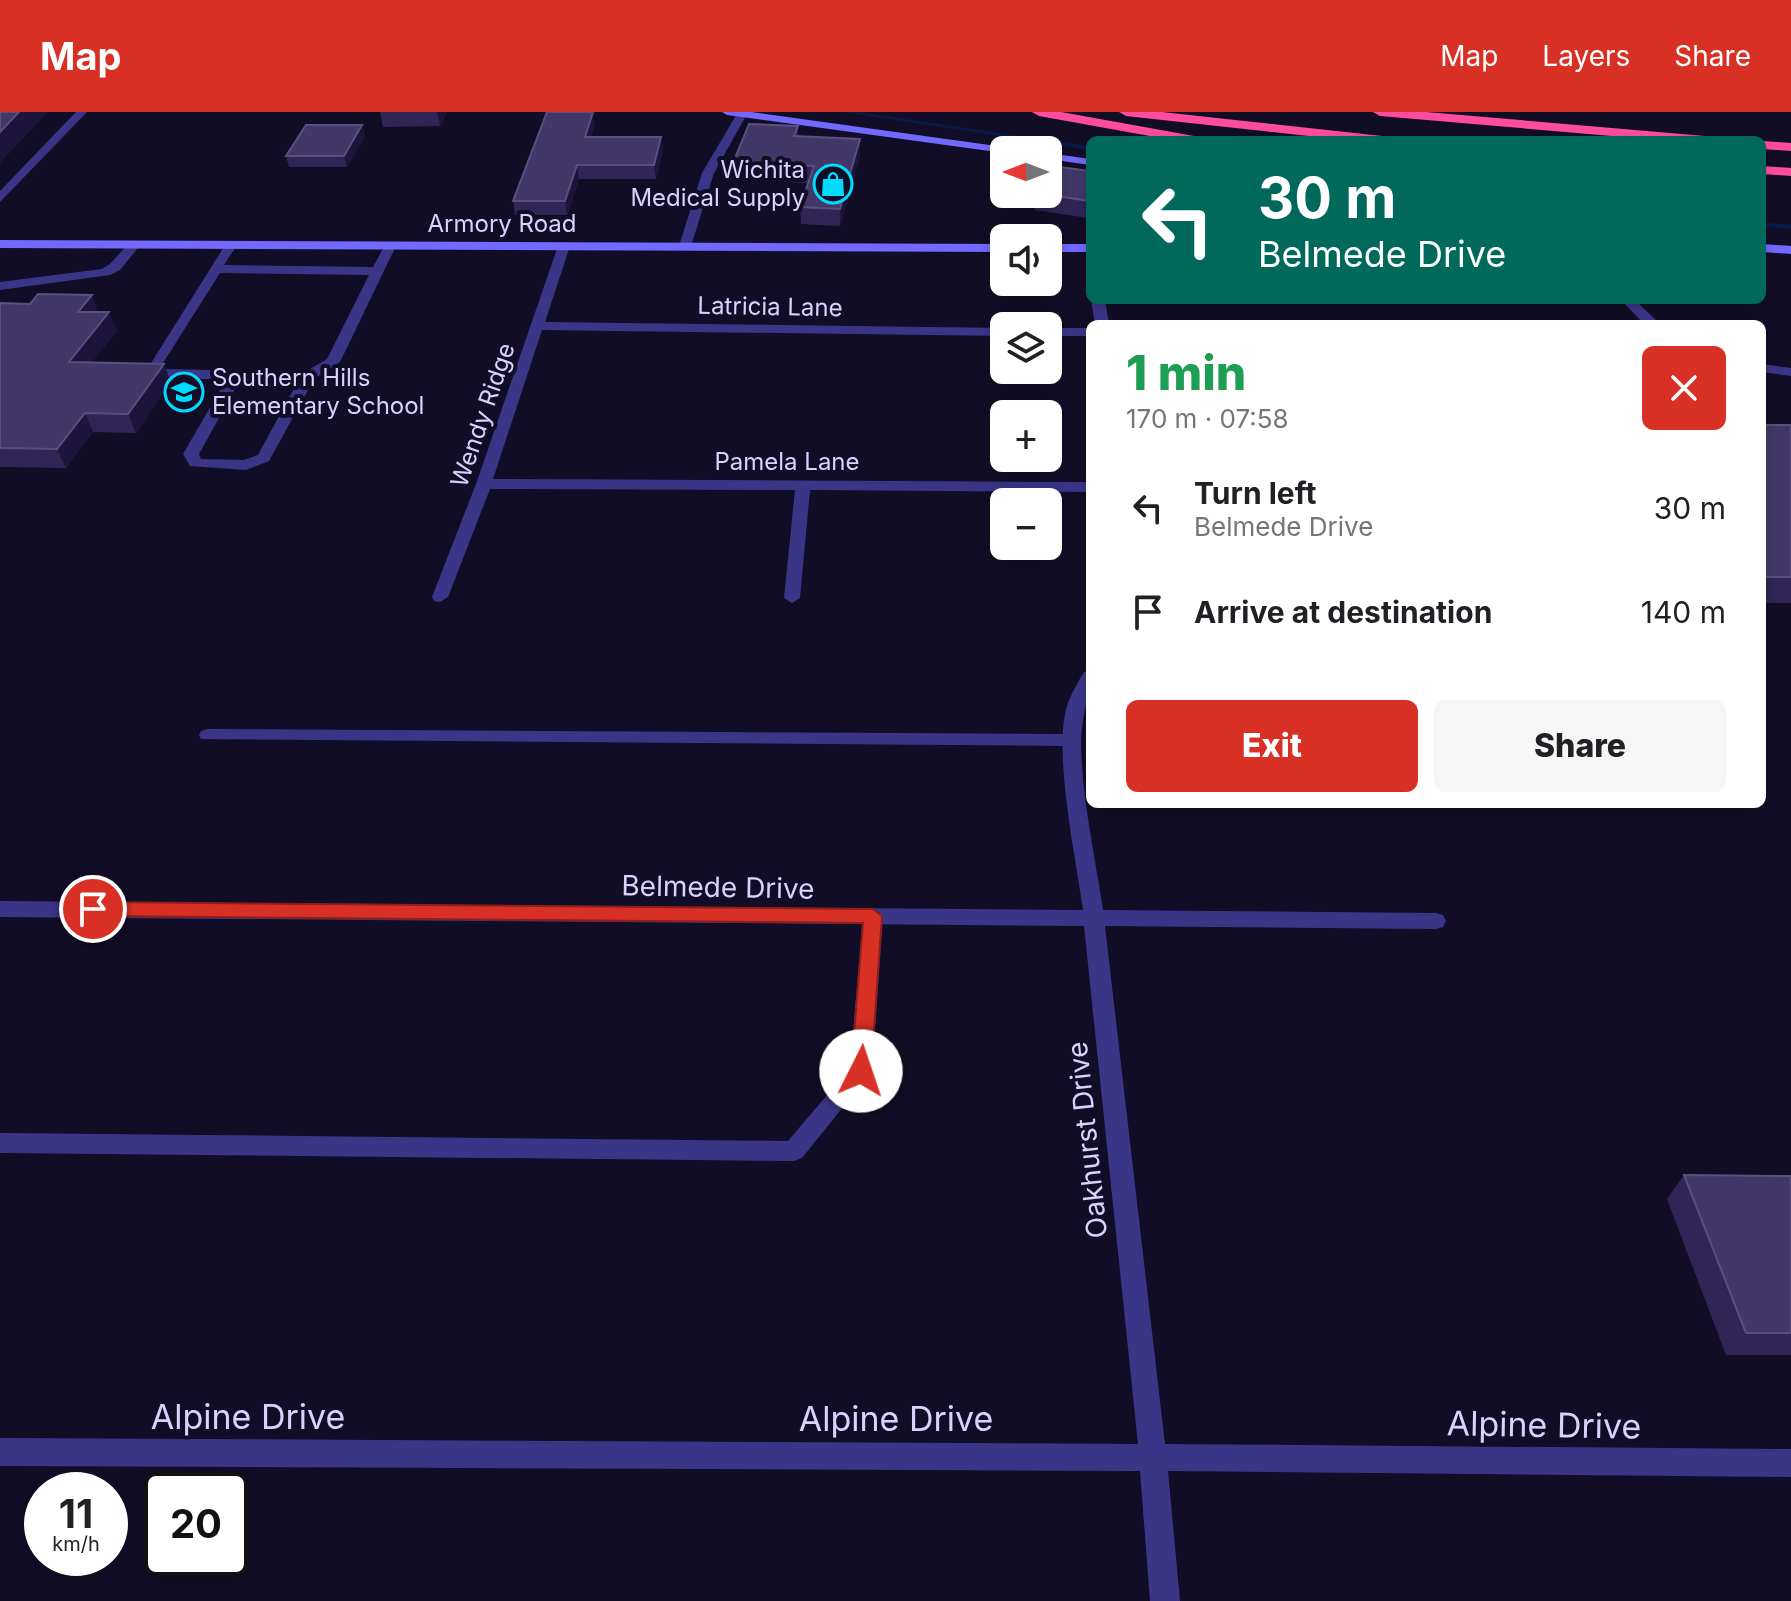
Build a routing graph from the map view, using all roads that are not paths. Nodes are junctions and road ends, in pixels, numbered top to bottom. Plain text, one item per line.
1 (82, 112) edge
2 (727, 112) edge
3 (1039, 112) edge
4 (1126, 112) edge
5 (1380, 112) edge
6 (742, 114) junction
7 (1172, 136) edge
8 (1345, 136) edge
9 (1659, 136) edge
10 (1766, 145) edge
11 (1791, 147) edge
12 (990, 148) edge
13 (1062, 158) edge
14 (1086, 161) edge
15 (1766, 170) edge
16 (1791, 172) edge
17 (0, 198) edge
18 (0, 244) edge
19 (135, 244) junction
20 (231, 245) junction
21 (390, 246) junction
22 (564, 246) junction
23 (685, 246) junction
24 (990, 248) edge
25 (1062, 248) edge
26 (1086, 248) edge
27 (1766, 248) edge
28 (1791, 250) edge
29 (216, 269) junction
30 (377, 271) junction
31 (0, 286) edge
32 (1631, 304) edge
33 (1647, 320) edge
34 (536, 326) junction
35 (990, 332) edge
36 (1062, 332) edge
37 (1086, 332) edge
38 (1766, 369) edge
39 (1791, 372) edge
40 (308, 376) junction
41 (235, 377) junction
42 (484, 484) junction
43 (803, 486) junction
44 (1086, 487) edge
45 (440, 597) dead end
46 (792, 598) dead end
47 (1086, 685) edge
48 (208, 735) dead end
49 (1072, 740) junction
50 (0, 909) edge
51 (873, 916) junction
52 (1094, 918) junction
53 (1436, 921) dead end
54 (0, 1143) edge
55 (0, 1452) edge
56 (1153, 1457) junction
57 (1791, 1463) edge
58 (1165, 1601) edge

1 - 17 street
2 - 6 street
3 - 7 highway
4 - 8 highway
5 - 9 highway
6 - 12 street
6 - 23 street
10 - 11 highway
13 - 14 street
15 - 16 highway
18 - 19 street, Armory Road
19 - 20 street, Armory Road
19 - 31 street
20 - 21 street, Armory Road
20 - 29 street
21 - 22 street, Armory Road
21 - 30 street
22 - 23 street, Armory Road
22 - 34 street, Wendy Ridge
23 - 24 street, Armory Road
25 - 26 street
27 - 28 street
29 - 30 street
29 - 41 street
30 - 40 street
32 - 33 street
34 - 35 street, Latricia Lane
34 - 42 street, Wendy Ridge
36 - 37 street
38 - 39 street
40 - 41 street
40 - 41 street
42 - 43 street, Pamela Lane
42 - 45 street, Wendy Ridge
43 - 44 street, Pamela Lane
43 - 46 street
47 - 49 street, Oakhurst Drive
48 - 49 street
49 - 52 street, Oakhurst Drive
50 - 51 street, Belmede Drive
51 - 52 street, Belmede Drive
51 - 54 street
52 - 53 street, Belmede Drive
52 - 56 street, Oakhurst Drive
55 - 56 street, Alpine Drive
56 - 57 street, Alpine Drive
56 - 58 street, Oakhurst Drive

